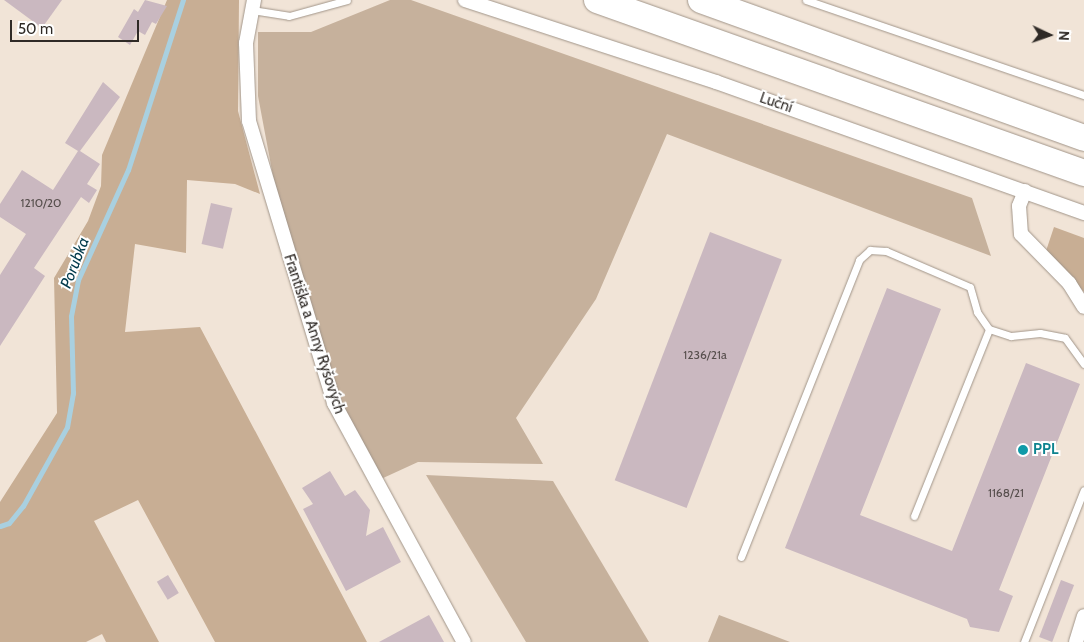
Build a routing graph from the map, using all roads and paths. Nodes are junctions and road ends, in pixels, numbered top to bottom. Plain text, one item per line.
1 (347, 0) edge
2 (465, 0) edge
3 (597, 0) edge
4 (701, 0) edge
5 (806, 0) edge
6 (253, 5) edge
7 (1084, 96) edge
8 (1084, 138) edge
9 (1084, 173) edge
10 (1025, 191) junction
11 (1084, 213) edge
12 (1084, 307) edge
13 (989, 330) junction
14 (1084, 364) edge
15 (1084, 490) edge
16 (914, 516) dead end
17 (741, 557) dead end
18 (1084, 616) edge
19 (464, 642) edge
20 (1024, 642) edge
21 (1076, 642) edge

1 - 6 lane
2 - 10 street, Luční
3 - 9 highway
4 - 8 highway
5 - 7 lane
6 - 19 street, Františka a Anny Ryšových
10 - 11 street, Luční
10 - 12 street
13 - 14 lane
13 - 16 lane
13 - 17 lane
15 - 20 lane
18 - 21 street

